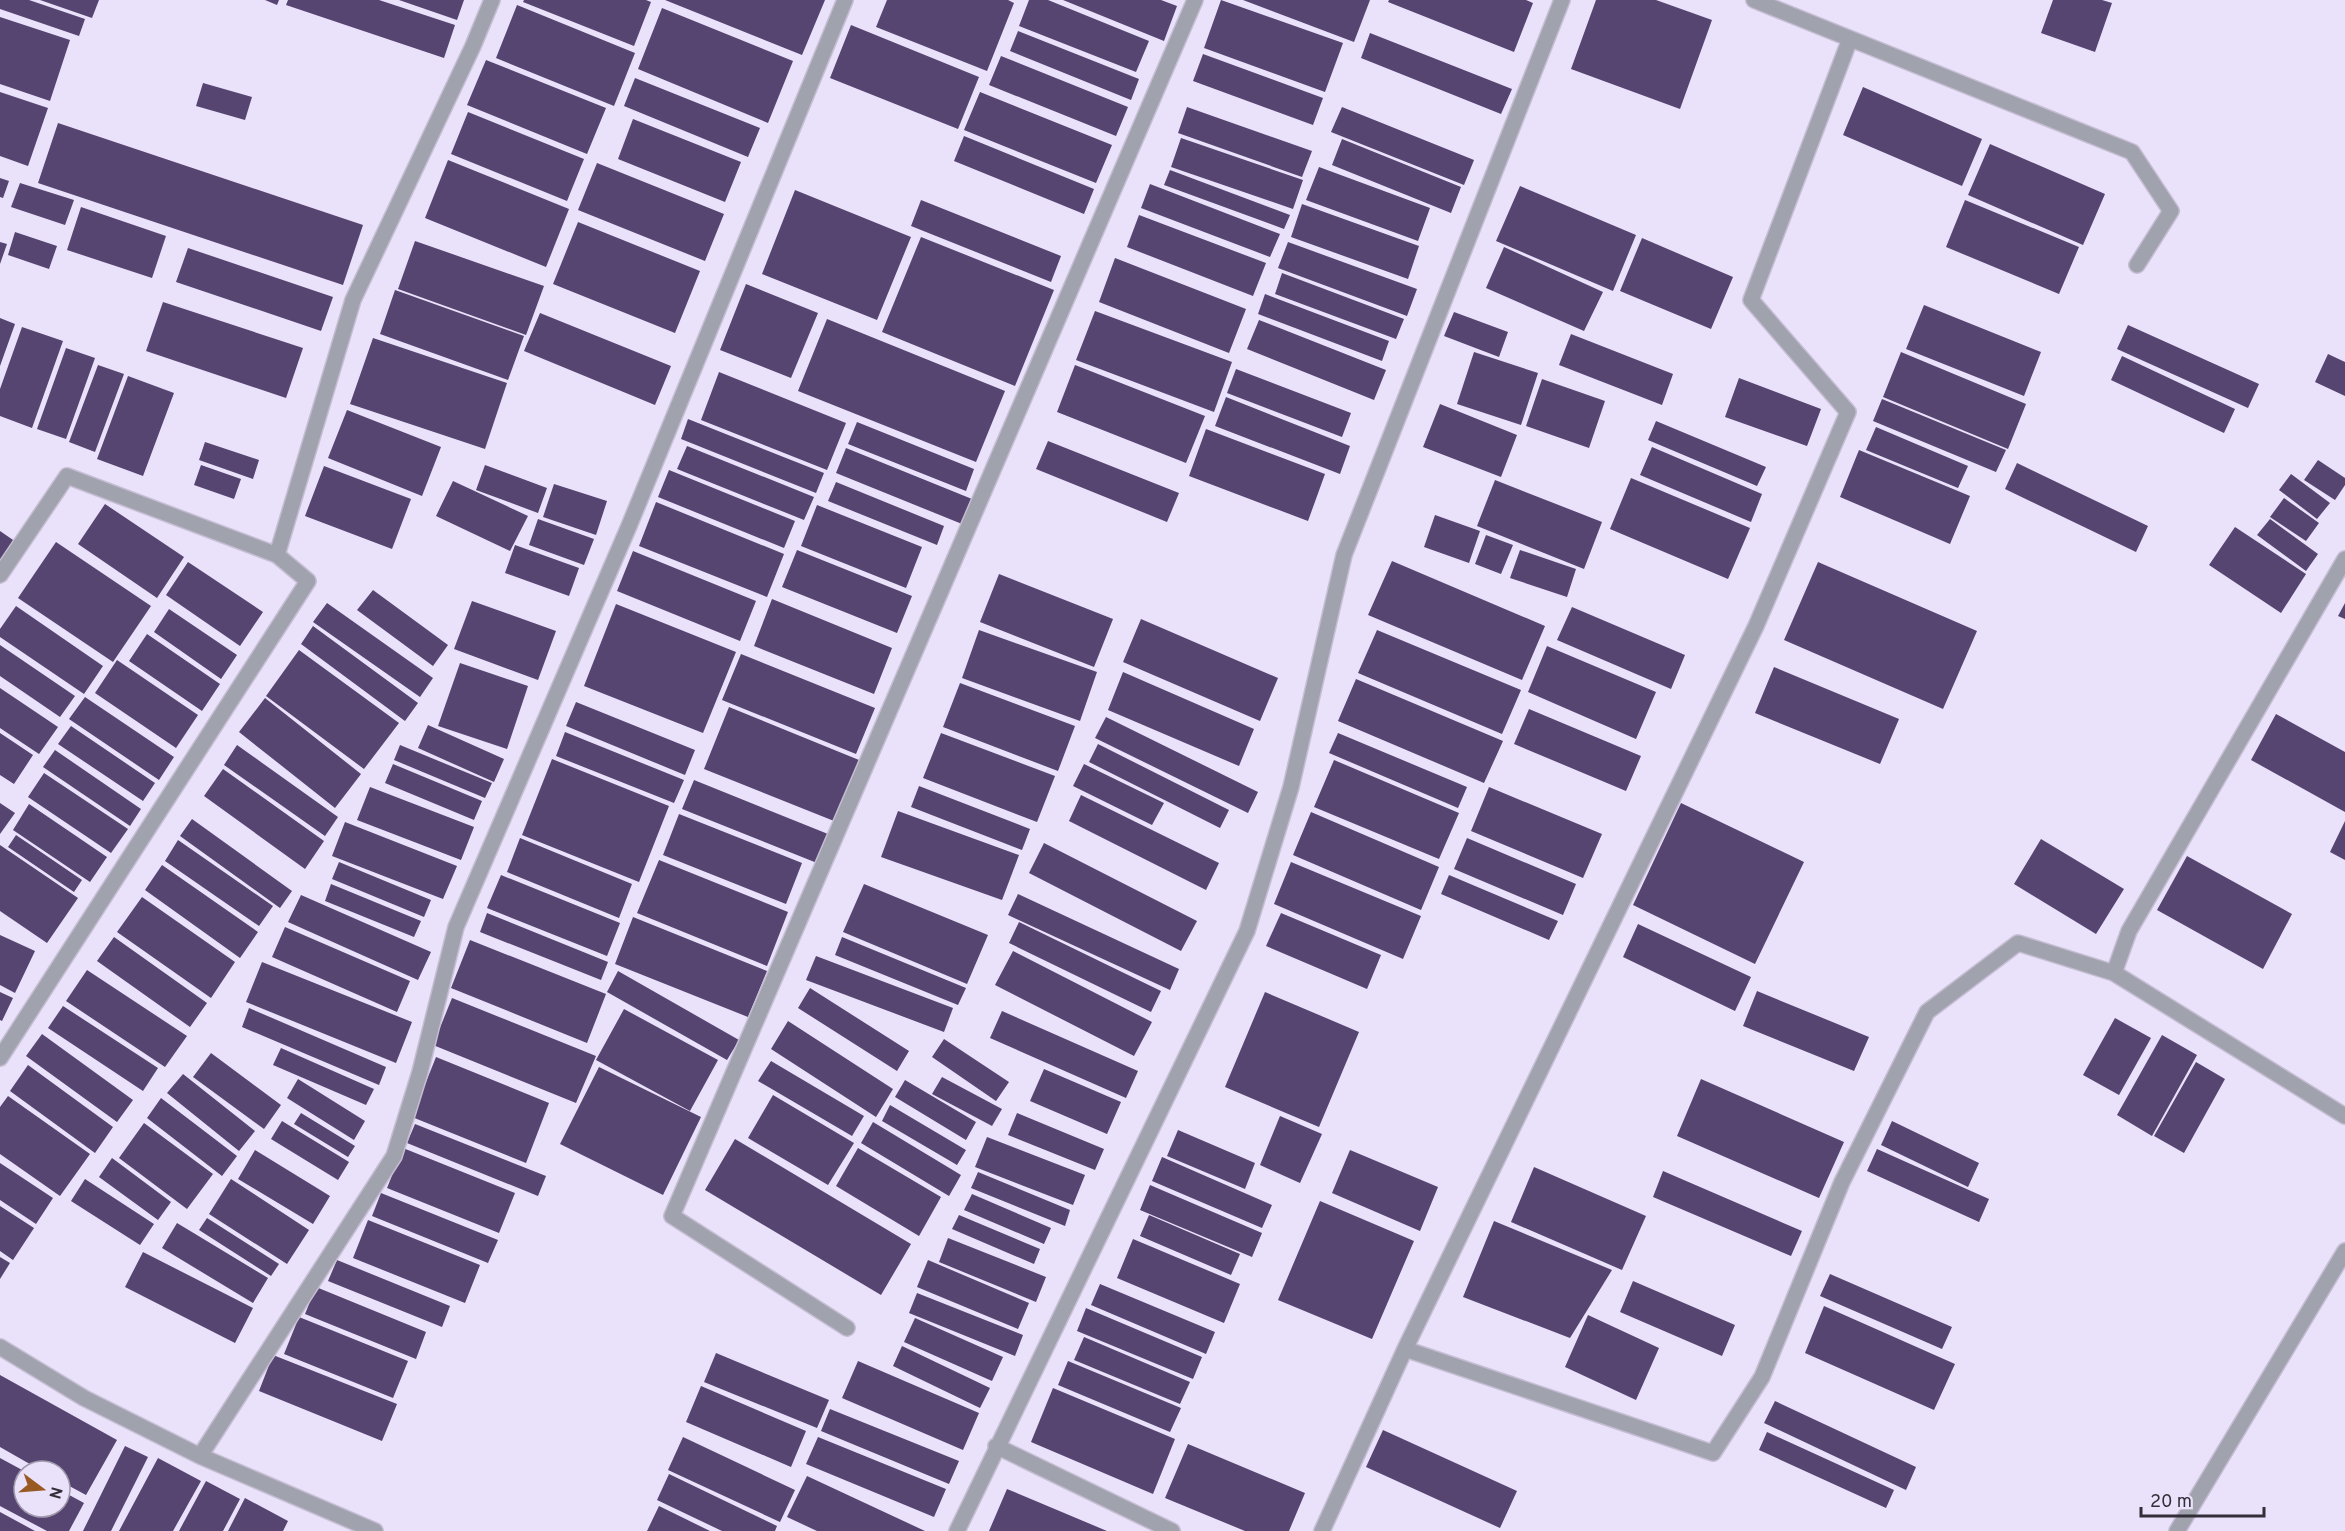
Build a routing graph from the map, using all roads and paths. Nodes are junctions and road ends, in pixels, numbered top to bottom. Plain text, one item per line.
1 (492, 0) edge
2 (845, 0) edge
3 (1195, 0) edge
4 (1562, 0) edge
5 (1754, 0) edge
6 (1850, 39) junction
7 (2137, 265) dead end
8 (277, 555) junction
9 (2345, 559) edge
10 (0, 575) edge
11 (2114, 973) junction
12 (0, 1058) edge
13 (2345, 1116) edge
14 (2345, 1251) edge
15 (847, 1328) dead end
16 (0, 1347) edge
17 (1405, 1349) junction
18 (996, 1446) junction
19 (200, 1456) junction
20 (375, 1531) edge
21 (957, 1531) edge
22 (1173, 1531) edge
23 (1322, 1531) edge
24 (2177, 1531) edge

1 - 8 street
2 - 19 street
3 - 15 street
4 - 18 street
5 - 6 street
6 - 7 street
6 - 17 street
8 - 10 street
8 - 12 street
9 - 11 street
11 - 13 street
11 - 17 street
14 - 24 street
16 - 19 street
17 - 23 street
18 - 21 street
18 - 22 street
19 - 20 street

